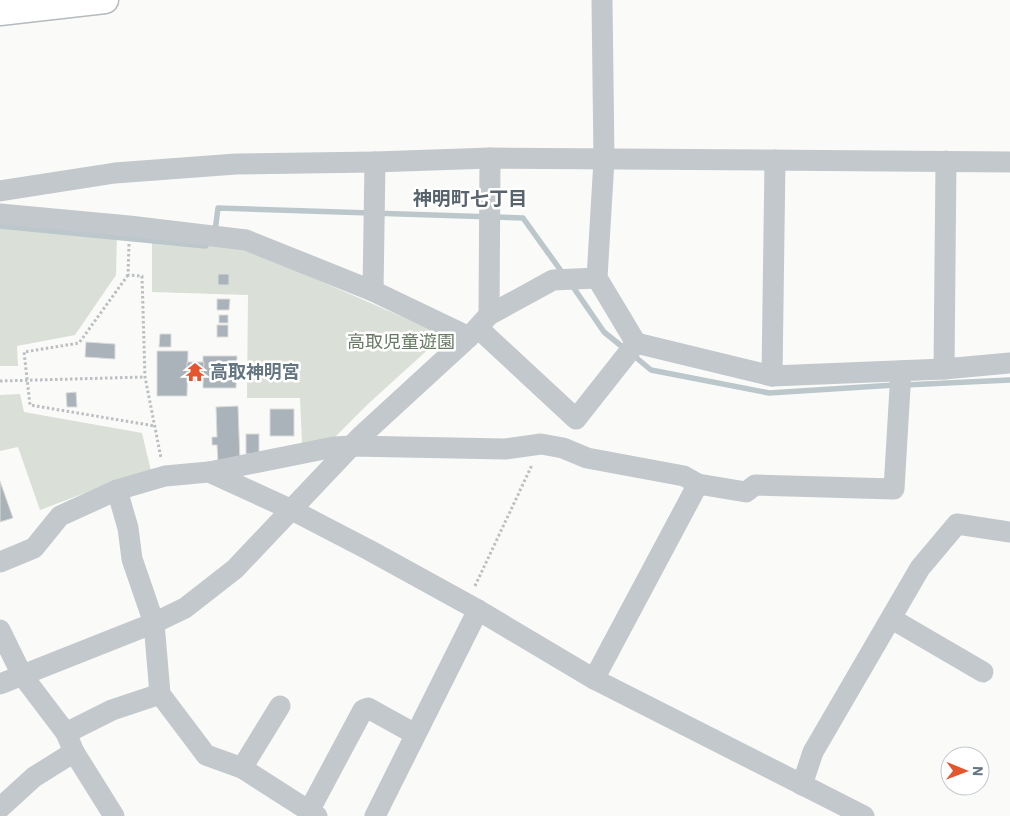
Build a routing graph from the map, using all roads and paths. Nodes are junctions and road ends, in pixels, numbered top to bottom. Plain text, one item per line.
1 (105, 0) edge
2 (602, 0) edge
3 (0, 12) edge
4 (490, 158) junction
5 (604, 160) junction
6 (775, 160) junction
7 (946, 161) junction
8 (375, 162) junction
9 (1010, 162) edge
10 (0, 191) edge
11 (0, 214) edge
12 (129, 226) junction
13 (128, 276) junction
14 (597, 278) junction
15 (373, 292) junction
16 (479, 326) junction
17 (636, 343) junction
18 (1010, 363) edge
19 (944, 369) junction
20 (901, 371) junction
21 (772, 376) junction
22 (145, 377) junction
23 (27, 380) junction
24 (0, 381) edge
25 (155, 426) junction
26 (542, 444) junction
27 (352, 446) junction
28 (209, 472) junction
29 (165, 476) junction
30 (698, 484) junction
31 (117, 490) junction
32 (292, 510) junction
33 (1010, 532) edge
34 (0, 562) edge
35 (472, 607) junction
36 (892, 619) junction
37 (154, 623) junction
38 (0, 630) edge
39 (983, 672) dead end
40 (22, 675) junction
41 (594, 680) junction
42 (0, 684) edge
43 (160, 694) junction
44 (280, 706) dead end
45 (415, 734) junction
46 (70, 743) junction
47 (242, 768) junction
48 (802, 785) junction
49 (0, 808) edge
50 (313, 813) edge
51 (114, 816) edge
52 (375, 816) edge
53 (864, 816) edge

1 - 3 main road
2 - 5 street
4 - 5 street
4 - 8 street
4 - 16 street
5 - 6 street
5 - 14 street
6 - 7 street
6 - 21 street
7 - 9 street
7 - 19 street
8 - 10 street
8 - 15 street
11 - 12 street
12 - 13 path
12 - 15 street
13 - 22 path
13 - 23 path
14 - 16 street
14 - 17 street
15 - 16 street
16 - 17 street
16 - 27 street
17 - 21 street
18 - 19 street
19 - 20 street
20 - 21 street
20 - 30 street
22 - 23 path
22 - 25 path
23 - 24 path
23 - 25 path
25 - 29 path
26 - 27 street
26 - 30 street
26 - 35 path
27 - 28 street
27 - 32 street
28 - 29 street
28 - 32 street
29 - 31 street
30 - 41 street
31 - 34 street
31 - 37 street
32 - 35 street
32 - 37 street
33 - 36 street
35 - 41 street
35 - 45 street
36 - 39 street
36 - 48 street
37 - 40 street
37 - 43 street
38 - 40 street
40 - 42 street
40 - 46 street
41 - 48 street
43 - 46 street
43 - 47 street
44 - 47 street
45 - 50 street
45 - 52 street
46 - 49 street
46 - 51 street
47 - 50 street
48 - 53 street

